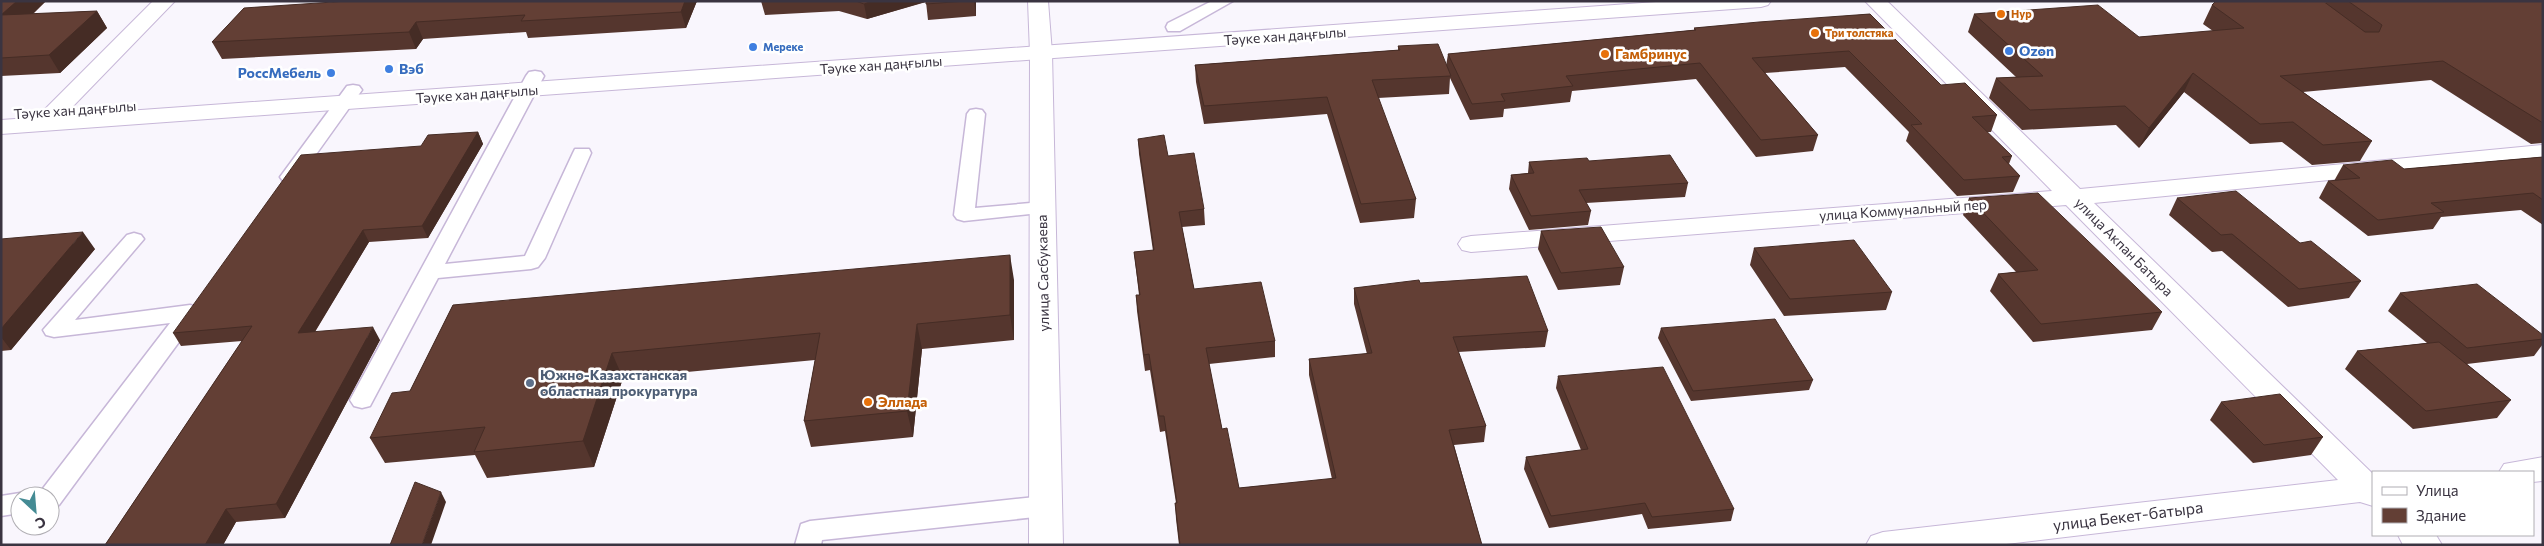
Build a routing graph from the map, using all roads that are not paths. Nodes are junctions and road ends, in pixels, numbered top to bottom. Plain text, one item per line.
1 (165, 1) edge
2 (1038, 1) edge
3 (1224, 1) edge
4 (1525, 1) edge
5 (1761, 1) edge
6 (1875, 1) edge
7 (1174, 27) junction
8 (1040, 45) junction
9 (532, 83) junction
10 (349, 97) junction
11 (976, 114) dead end
12 (1, 116) edge
13 (50, 118) junction
14 (1, 127) edge
15 (2543, 152) edge
16 (582, 153) dead end
17 (281, 190) edge
18 (2073, 197) junction
19 (1042, 208) junction
20 (134, 239) dead end
21 (1471, 244) dead end
22 (430, 272) junction
23 (362, 400) dead end
24 (2543, 469) edge
25 (2524, 471) edge
26 (59, 486) edge
27 (2371, 490) edge
28 (1045, 506) junction
29 (2415, 536) edge
30 (808, 545) edge
31 (1046, 545) edge
32 (1883, 545) edge
33 (2425, 545) edge

1 - 13 street
2 - 8 street, улица Сасбукаева
3 - 7 lane
4 - 7 street, Тәуке хан даңғылы
5 - 8 street, Тәуке хан даңғылы
6 - 18 street, улица Акпан Батыра
7 - 8 street, Тәуке хан даңғылы
8 - 9 street, Тәуке хан даңғылы
8 - 19 street, улица Сасбукаева
9 - 10 street, Тәуке хан даңғылы
9 - 22 lane
10 - 13 street, Тәуке хан даңғылы
10 - 17 lane
11 - 19 lane
12 - 13 street, Тәуке хан даңғылы
13 - 14 street, Тәуке хан даңғылы
15 - 18 street, улица Коммунальный пер
16 - 22 lane
18 - 21 street, улица Коммунальный пер
18 - 27 street, улица Акпан Батыра
19 - 28 street, улица Сасбукаева
20 - 26 lane
22 - 23 lane
24 - 25 street
27 - 32 street, улица Бекет-батыра
28 - 30 lane
28 - 31 street, улица Сасбукаева
29 - 33 street

